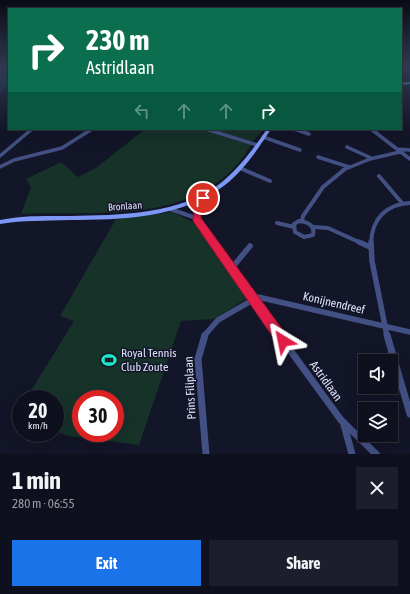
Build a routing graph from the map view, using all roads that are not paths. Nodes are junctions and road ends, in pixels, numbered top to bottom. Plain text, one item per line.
1 (31, 130) edge
2 (91, 130) edge
3 (209, 130) edge
4 (268, 130) edge
5 (297, 130) edge
6 (372, 130) edge
7 (309, 134) dead end
8 (263, 137) junction
9 (257, 145) junction
10 (347, 147) dead end
11 (396, 148) junction
12 (300, 150) dead end
13 (410, 150) edge
14 (400, 152) junction
15 (0, 156) edge
16 (318, 157) dead end
17 (371, 158) junction
18 (410, 159) edge
19 (0, 167) edge
20 (349, 167) junction
21 (240, 168) junction
22 (379, 176) dead end
23 (270, 181) dead end
24 (204, 195) junction
25 (402, 203) junction
26 (410, 203) edge
27 (170, 209) junction
28 (196, 218) junction
29 (302, 221) junction
30 (0, 222) edge
31 (277, 224) dead end
32 (294, 227) junction
33 (314, 227) junction
34 (250, 246) dead end
35 (370, 247) junction
36 (232, 269) junction
37 (253, 299) junction
38 (383, 326) junction
39 (410, 332) edge
40 (410, 414) edge
41 (341, 420) junction
42 (206, 454) edge
43 (352, 454) edge
44 (376, 454) edge

1 - 15 street
2 - 19 street
3 - 9 street
4 - 8 street, Bronlaan
5 - 7 street
6 - 11 street
8 - 9 street, Bronlaan
8 - 12 street
9 - 21 street, Bronlaan
10 - 17 street
11 - 13 street
11 - 14 street
14 - 17 street
14 - 18 street
16 - 20 street
17 - 20 street
20 - 29 street
21 - 23 street
21 - 24 street, Bronlaan
22 - 25 street
24 - 27 street, Bronlaan
24 - 28 street
25 - 26 street
25 - 35 street
27 - 28 street
27 - 30 street, Bronlaan
28 - 36 street, Astridlaan
29 - 32 street
29 - 33 street
31 - 32 street
32 - 33 street
33 - 35 street
34 - 36 street
35 - 38 street
36 - 37 street, Astridlaan
37 - 38 street, Konijnendreef
37 - 41 street, Astridlaan
37 - 42 street, Prins Filiplaan
38 - 39 street, Konijnendreef
38 - 40 street
41 - 43 street
41 - 44 street

